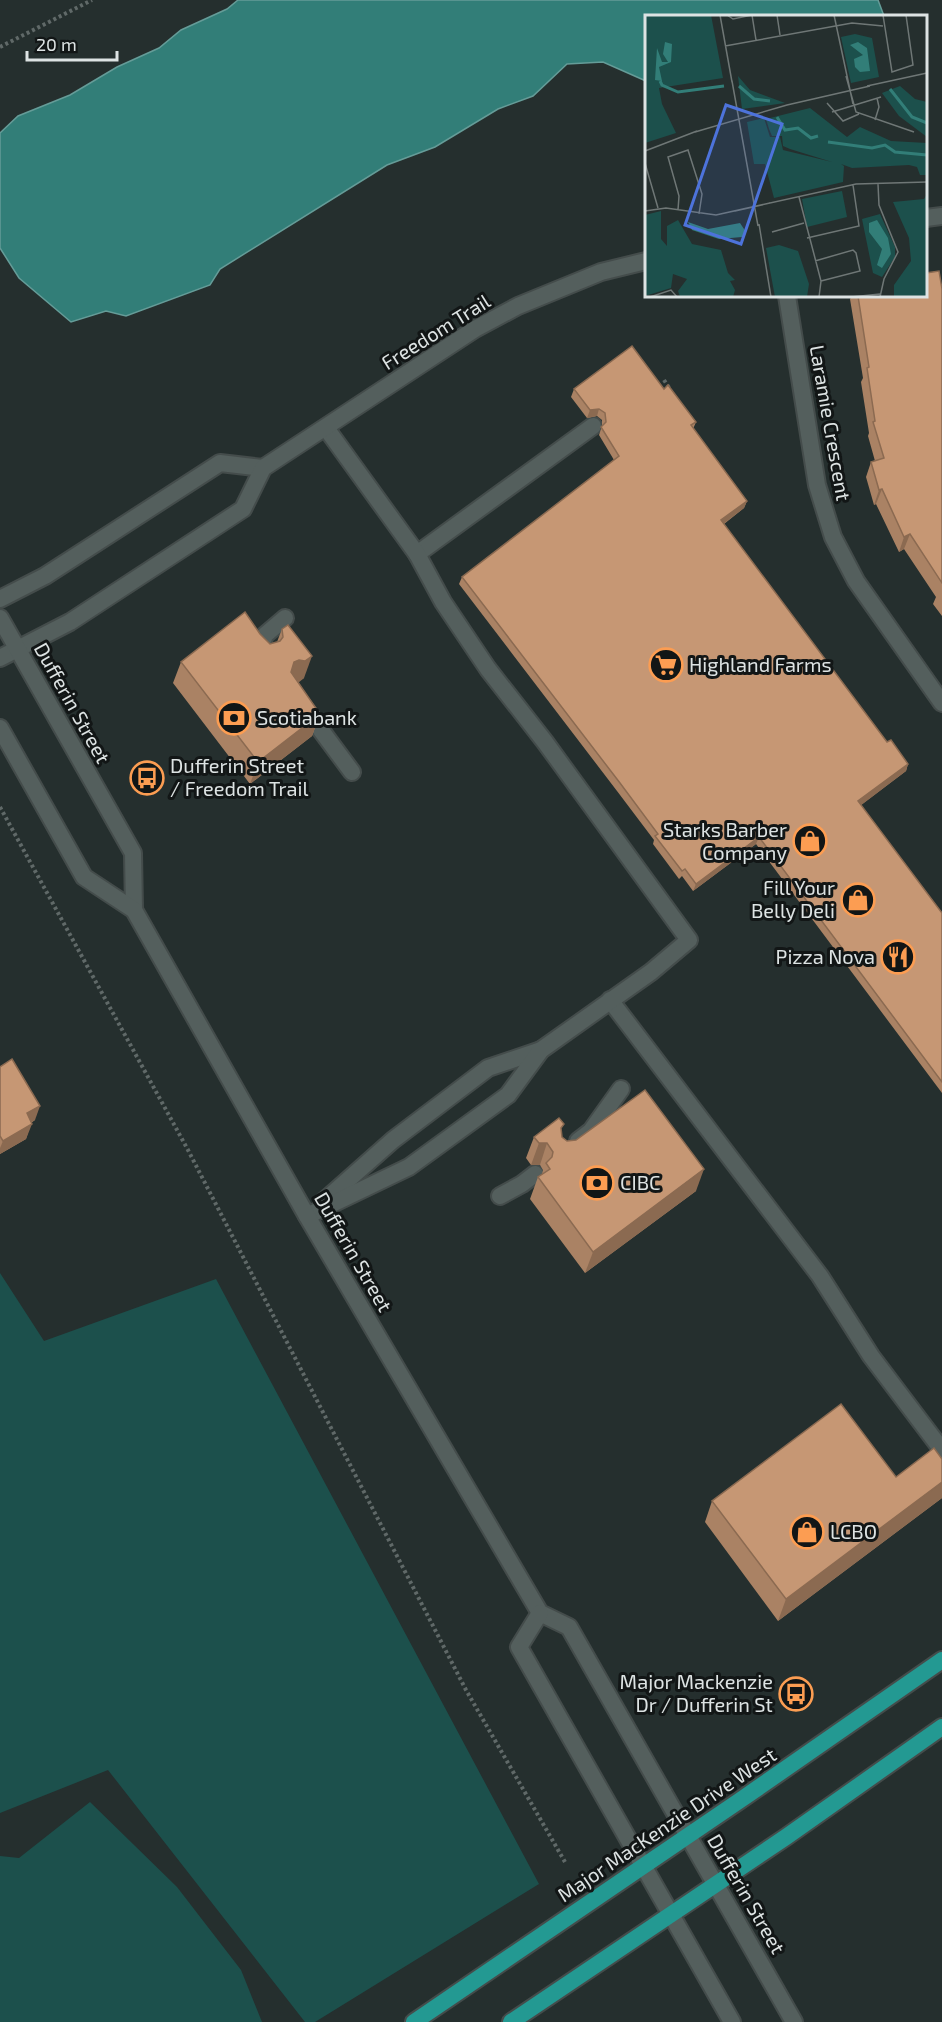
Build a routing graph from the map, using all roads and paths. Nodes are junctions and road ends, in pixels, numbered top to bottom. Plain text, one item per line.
1 (92, 0) edge
2 (0, 47) edge
3 (942, 216) edge
4 (927, 218) edge
5 (645, 261) edge
6 (787, 297) edge
7 (664, 380) dead end
8 (676, 397) edge
9 (593, 426) dead end
10 (326, 428) junction
11 (263, 468) junction
12 (417, 554) junction
13 (0, 599) edge
14 (0, 618) edge
15 (285, 618) dead end
16 (18, 649) junction
17 (265, 655) edge
18 (0, 658) edge
19 (292, 692) edge
20 (942, 703) edge
21 (0, 728) edge
22 (352, 772) dead end
23 (0, 807) edge
24 (134, 910) junction
25 (610, 1000) junction
26 (541, 1050) junction
27 (621, 1089) dead end
28 (563, 1152) edge
29 (535, 1174) dead end
30 (500, 1197) dead end
31 (307, 1216) junction
32 (942, 1450) edge
33 (540, 1613) junction
34 (942, 1660) edge
35 (942, 1727) edge
36 (688, 1836) junction
37 (565, 1862) dead end
38 (643, 1867) junction
39 (716, 1883) junction
40 (670, 1914) junction
41 (414, 2022) edge
42 (511, 2022) edge
43 (732, 2022) edge
44 (795, 2022) edge

1 - 2 path
3 - 4 main road
5 - 10 main road, Freedom Trail
6 - 20 main road, Laramie Crescent
7 - 8 path
9 - 12 main road
10 - 11 main road, Freedom Trail
10 - 12 main road
11 - 13 main road
11 - 16 main road
12 - 25 main road
14 - 16 main road, Dufferin Street
15 - 17 main road
16 - 18 main road
16 - 24 main road, Dufferin Street
19 - 22 main road
21 - 24 main road, Dufferin Street
23 - 37 path
24 - 31 main road, Dufferin Street
25 - 26 main road
25 - 32 main road
26 - 31 main road
26 - 31 main road
27 - 28 main road
29 - 30 main road
31 - 33 main road, Dufferin Street
33 - 36 main road, Dufferin Street
33 - 38 main road
34 - 36 main road, Major MacKenzie Drive West
35 - 39 main road
36 - 38 main road, Major MacKenzie Drive West
36 - 39 main road, Dufferin Street
38 - 40 main road
38 - 41 main road, Major MacKenzie Drive West
39 - 40 main road
39 - 44 main road, Dufferin Street
40 - 42 main road
40 - 43 main road

